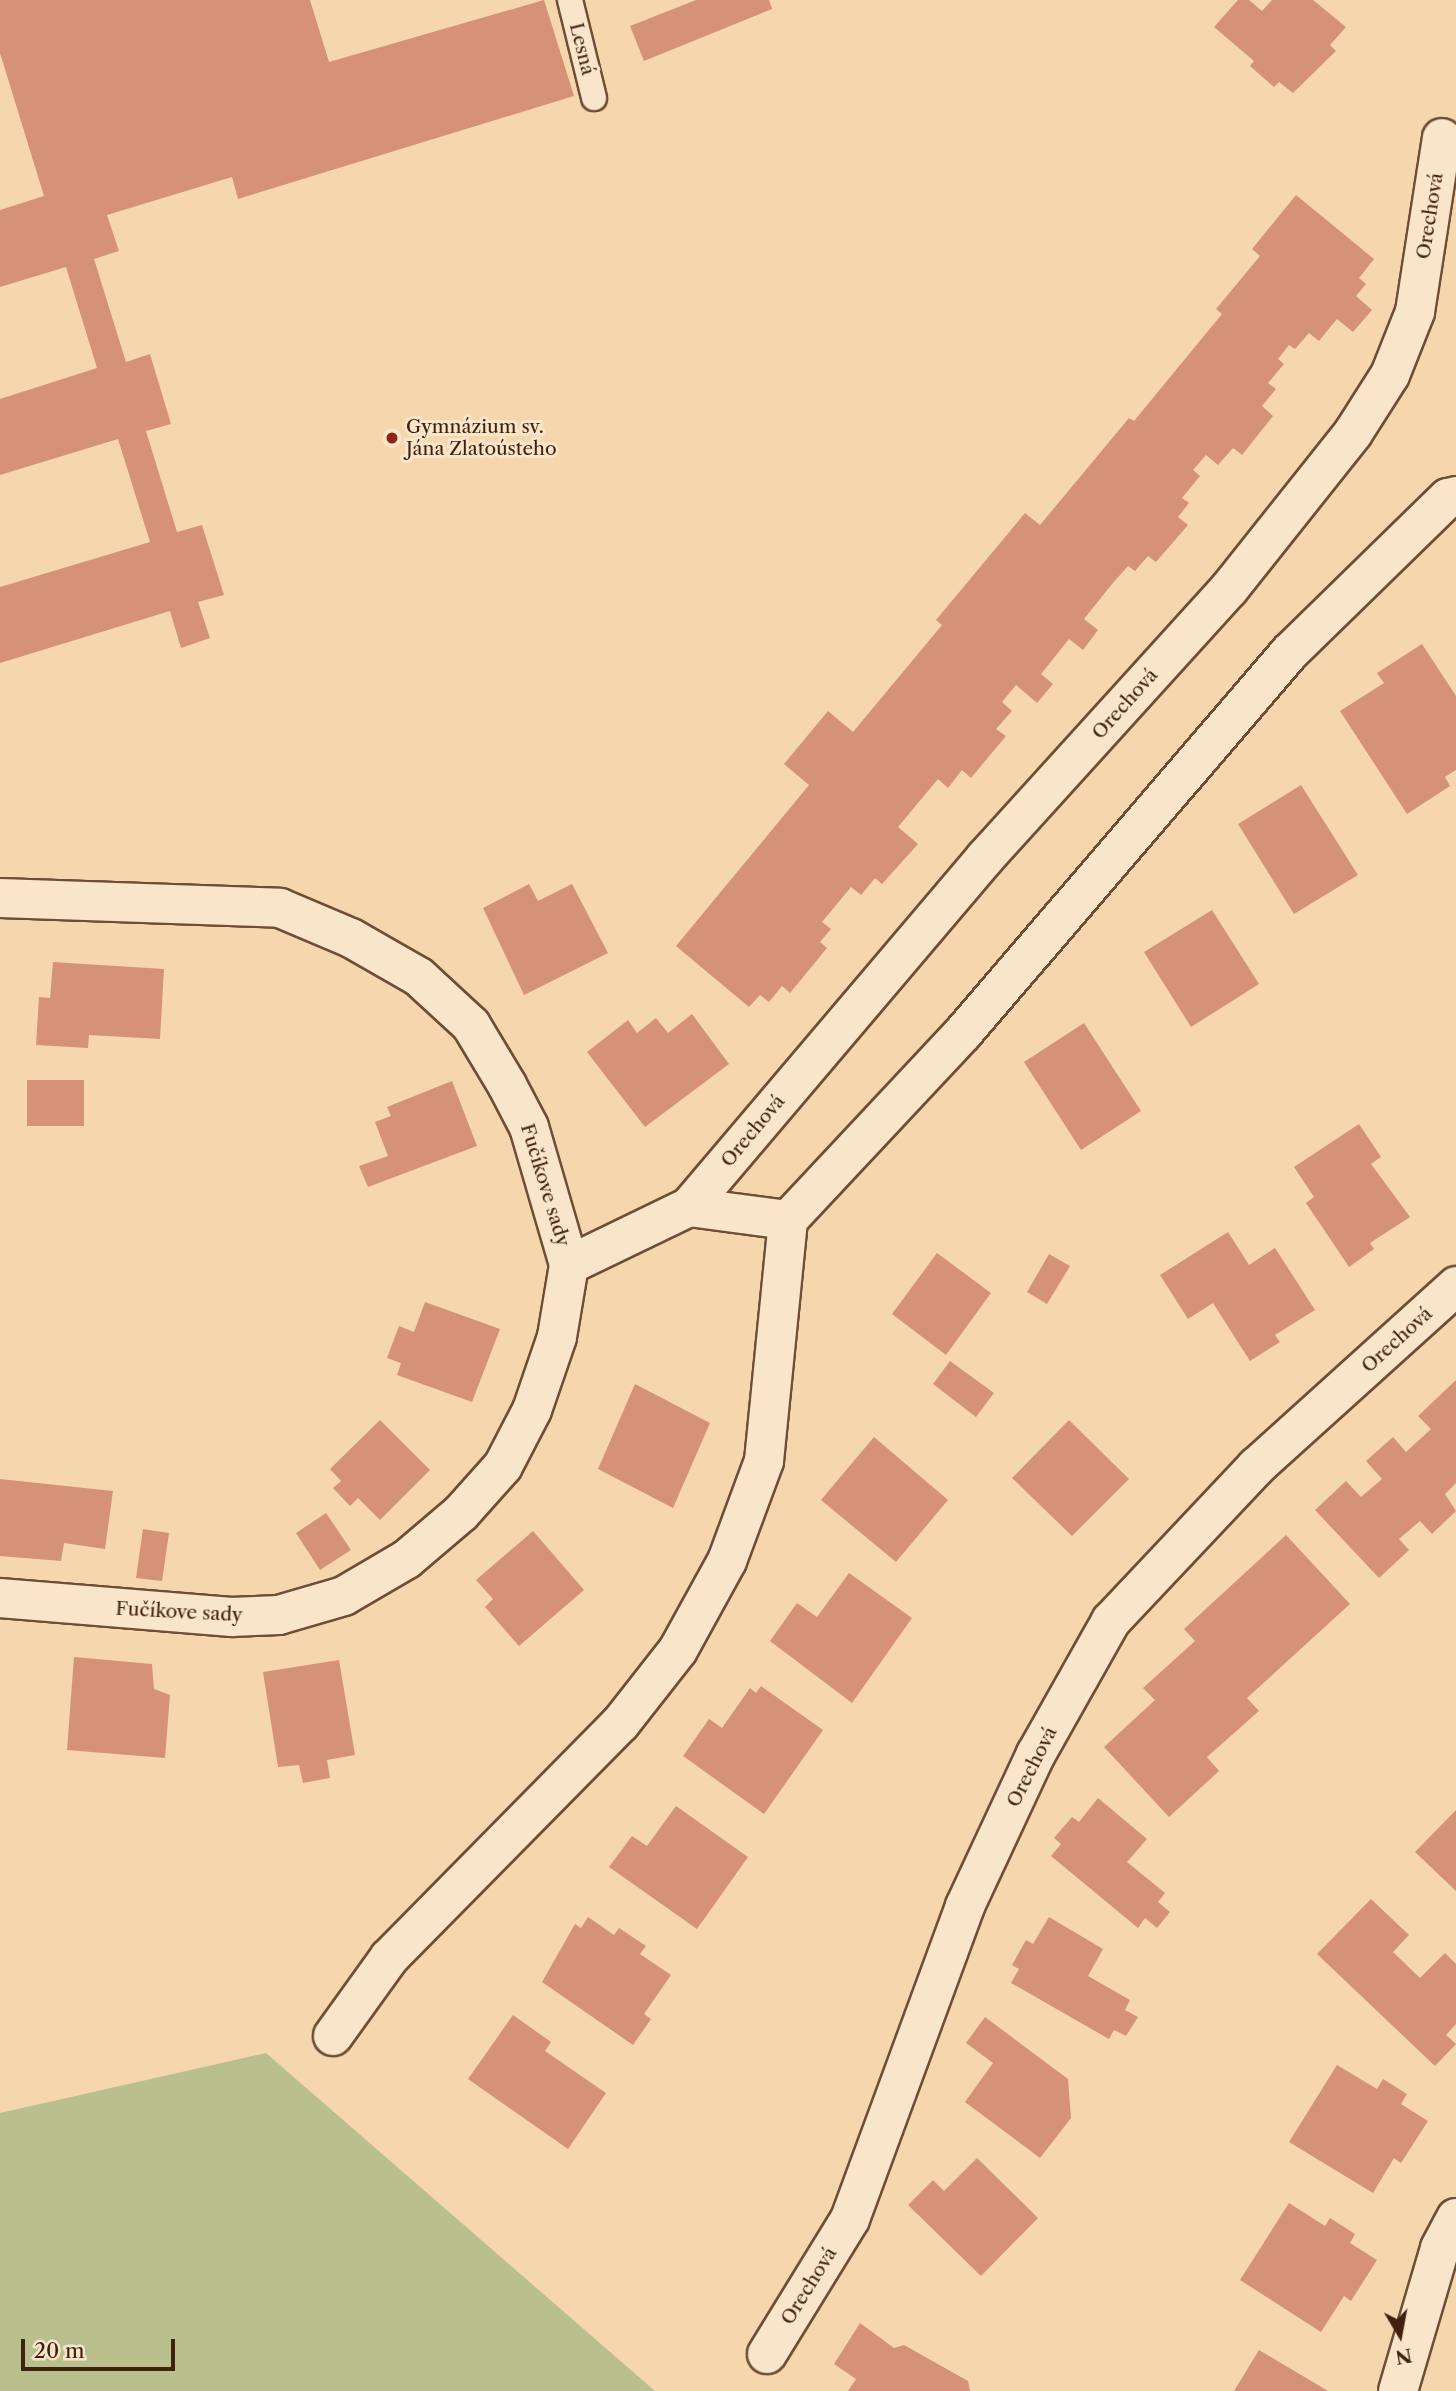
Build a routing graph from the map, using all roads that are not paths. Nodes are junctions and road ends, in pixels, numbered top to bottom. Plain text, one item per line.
1 (570, 0) edge
2 (594, 98) dead end
3 (1442, 138) dead end
4 (1456, 496) edge
5 (0, 898) edge
6 (689, 1207) junction
7 (788, 1220) junction
8 (569, 1265) junction
9 (1456, 1286) edge
10 (0, 1598) edge
11 (333, 2036) dead end
12 (1456, 2218) edge
13 (767, 2354) dead end
14 (1398, 2391) edge

1 - 2 lane, Lesná
3 - 6 street, Orechová
4 - 7 street
5 - 8 street, Fučíkove sady
6 - 7 street
6 - 8 street, Orechová
7 - 11 street
8 - 10 street, Fučíkove sady
9 - 13 street, Orechová
12 - 14 street

